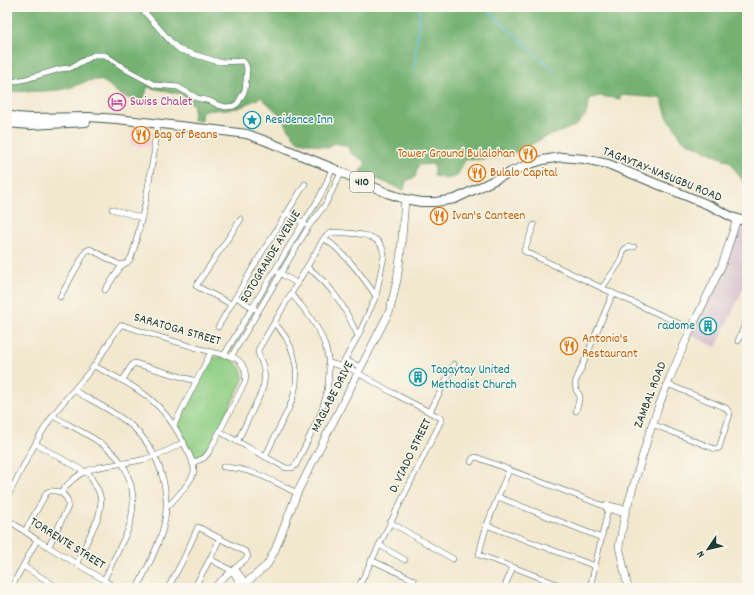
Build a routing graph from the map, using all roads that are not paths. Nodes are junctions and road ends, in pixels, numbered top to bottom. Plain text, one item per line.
1 (140, 7) edge
2 (7, 83) edge
3 (7, 112) edge
4 (7, 115) edge
5 (7, 123) edge
6 (158, 123) junction
7 (332, 168) junction
8 (341, 173) junction
9 (305, 184) dead end
10 (321, 196) junction
11 (405, 199) junction
12 (327, 200) junction
13 (316, 205) junction
14 (112, 209) dead end
15 (321, 209) junction
16 (287, 213) junction
17 (142, 218) junction
18 (241, 219) dead end
19 (738, 219) junction
20 (747, 222) edge
21 (304, 223) junction
22 (534, 225) dead end
23 (309, 226) junction
24 (324, 238) junction
25 (634, 247) dead end
26 (122, 265) junction
27 (308, 267) junction
28 (278, 272) junction
29 (298, 284) junction
30 (602, 288) junction
31 (105, 290) dead end
32 (613, 293) junction
33 (291, 294) junction
34 (376, 296) junction
35 (60, 297) dead end
36 (236, 297) junction
37 (231, 304) junction
38 (256, 309) junction
39 (747, 319) edge
40 (274, 323) junction
41 (218, 327) dead end
42 (691, 329) junction
43 (358, 336) junction
44 (738, 341) dead end
45 (211, 352) junction
46 (224, 355) junction
47 (231, 357) junction
48 (346, 360) junction
49 (329, 363) junction
50 (454, 364) dead end
51 (94, 366) junction
52 (341, 366) junction
53 (359, 371) junction
54 (123, 380) junction
55 (196, 381) junction
56 (667, 384) junction
57 (74, 391) junction
58 (576, 411) dead end
59 (430, 412) junction
60 (52, 416) junction
61 (652, 424) junction
62 (174, 425) junction
63 (220, 432) junction
64 (184, 442) junction
65 (237, 442) junction
66 (36, 444) junction
67 (155, 456) junction
68 (265, 457) junction
69 (471, 462) dead end
70 (192, 463) junction
71 (122, 464) junction
72 (223, 467) dead end
73 (510, 470) junction
74 (85, 471) junction
75 (62, 493) junction
76 (297, 493) junction
77 (498, 497) junction
78 (7, 498) edge
79 (607, 507) junction
80 (166, 508) junction
81 (625, 511) junction
82 (7, 519) edge
83 (390, 522) junction
84 (486, 525) junction
85 (25, 531) junction
86 (220, 538) junction
87 (602, 538) junction
88 (37, 540) junction
89 (379, 545) junction
90 (49, 546) junction
91 (210, 559) junction
92 (453, 559) dead end
93 (372, 560) junction
94 (405, 560) dead end
95 (77, 563) junction
96 (23, 566) junction
97 (595, 566) junction
98 (513, 567) junction
99 (234, 570) junction
100 (104, 580) junction
101 (414, 580) dead end
102 (243, 586) edge
103 (358, 586) edge
104 (11, 588) edge
105 (59, 588) edge
106 (116, 588) edge
107 (137, 588) edge
108 (168, 588) edge
109 (194, 588) edge
110 (212, 588) edge
111 (366, 588) edge
112 (381, 588) edge
113 (389, 588) edge
114 (504, 588) edge
115 (567, 588) edge
116 (590, 588) edge
117 (628, 588) edge

1 - 2 street
3 - 6 main road, TAGAYTAY-NASUGBU ROAD / 410
4 - 6 main road, TAGAYTAY-NASUGBU ROAD
5 - 6 main road, TAGAYTAY-NASUGBU ROAD / 410
6 - 7 main road, TAGAYTAY-NASUGBU ROAD / 410
6 - 17 street
7 - 8 main road, TAGAYTAY-NASUGBU ROAD / 410
7 - 10 street, SOTOGRANDE AVENUE
8 - 11 main road, TAGAYTAY-NASUGBU ROAD / 410
8 - 12 street, SOTOGRANDE AVENUE
9 - 16 street
10 - 12 street
10 - 13 street, SOTOGRANDE AVENUE
11 - 19 main road, TAGAYTAY-NASUGBU ROAD / 410
11 - 53 main road, MAGLABE DRIVE
12 - 15 street, SOTOGRANDE AVENUE
13 - 15 street
13 - 21 street, SOTOGRANDE AVENUE
14 - 17 street
15 - 23 street, SOTOGRANDE AVENUE
16 - 21 street
16 - 36 street
17 - 26 street
18 - 37 street
19 - 20 main road, TAGAYTAY-NASUGBU ROAD / 410
19 - 42 main road, ZAMBAL ROAD
21 - 23 street
21 - 28 street, SOTOGRANDE AVENUE
22 - 30 street
23 - 28 street, SOTOGRANDE AVENUE
24 - 27 street
24 - 34 street
24 - 34 street
25 - 30 street
26 - 31 street
26 - 35 street
27 - 29 street
27 - 43 street
28 - 29 street
28 - 38 street, SOTOGRANDE AVENUE
29 - 33 street
30 - 32 street
32 - 42 street
32 - 58 street
33 - 40 street
33 - 49 street
34 - 43 street
36 - 37 street
36 - 38 street
37 - 41 street
38 - 46 street, SOTOGRANDE AVENUE
38 - 47 street, SOTOGRANDE AVENUE
39 - 44 street
40 - 65 street
40 - 68 street
42 - 56 main road, ZAMBAL ROAD
43 - 48 street
45 - 46 street, SARATOGA STREET
45 - 51 street, SARATOGA STREET
45 - 55 street
46 - 47 street, SARATOGA STREET
47 - 63 street, SARATOGA STREET
48 - 52 street
48 - 53 street
49 - 52 street
49 - 68 street
50 - 59 street
51 - 54 street
51 - 57 street, SARATOGA STREET
52 - 53 street
53 - 59 street, D. VIADO STREET
53 - 76 main road, MAGLABE DRIVE
54 - 55 street
54 - 62 street
55 - 62 street
56 - 61 main road, ZAMBAL ROAD
56 - 61 street
57 - 60 street, SARATOGA STREET
57 - 67 street
59 - 83 street, D. VIADO STREET
60 - 66 street, SARATOGA STREET
60 - 71 street
61 - 81 main road, ZAMBAL ROAD
62 - 64 street
63 - 65 street
63 - 70 street, SARATOGA STREET
64 - 67 street
64 - 70 street
65 - 68 street
66 - 74 street
66 - 78 street, SARATOGA STREET
67 - 71 street
67 - 80 street
69 - 73 street
70 - 80 street
71 - 74 street
71 - 100 street
72 - 76 street
73 - 77 street
73 - 79 street
74 - 75 street
74 - 95 street
75 - 85 street
75 - 90 street
76 - 102 main road, MAGLABE DRIVE
77 - 84 street
77 - 87 street
79 - 81 street
79 - 87 street
80 - 107 street
81 - 117 main road, ZAMBAL ROAD
82 - 85 street, TORRENTE STREET
83 - 89 street, D. VIADO STREET
83 - 92 street
84 - 97 street
84 - 98 street
85 - 88 street, TORRENTE STREET
86 - 91 street
86 - 99 street
86 - 108 street
87 - 97 street
88 - 90 street, TORRENTE STREET
88 - 96 street
89 - 93 street, D. VIADO STREET
89 - 94 street
90 - 95 street, TORRENTE STREET
91 - 99 street
91 - 109 street
93 - 101 street
93 - 103 street, D. VIADO STREET
95 - 100 street, TORRENTE STREET
96 - 104 street
96 - 105 street
97 - 116 street
98 - 114 street
98 - 115 street
99 - 102 street
99 - 110 street
100 - 106 street, TORRENTE STREET
103 - 111 street
112 - 113 street

